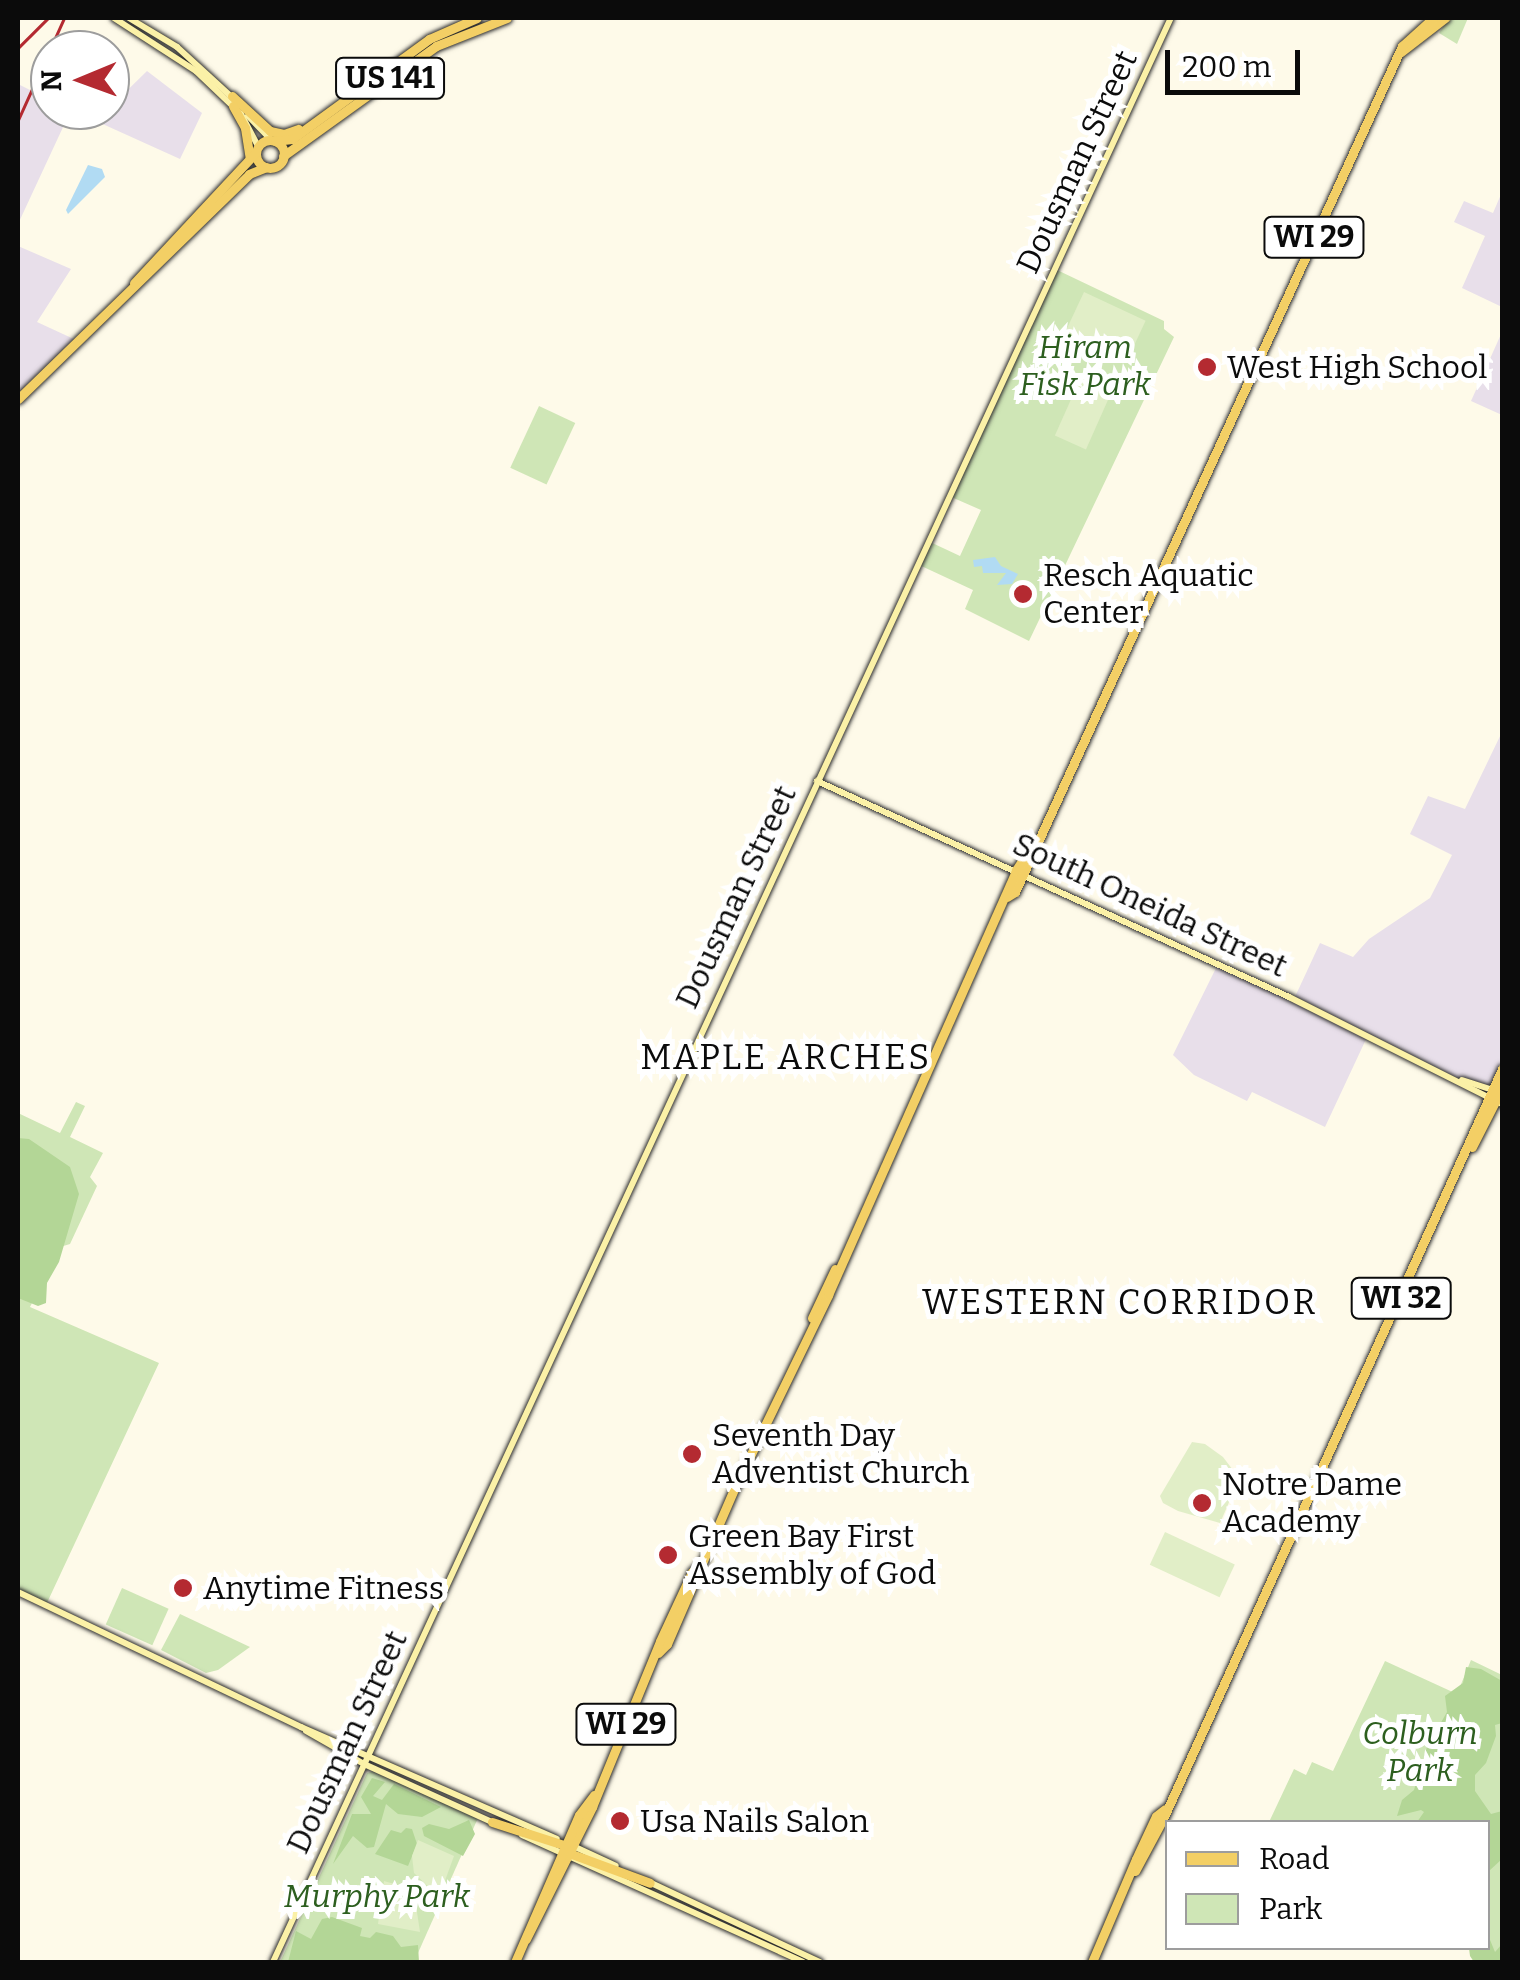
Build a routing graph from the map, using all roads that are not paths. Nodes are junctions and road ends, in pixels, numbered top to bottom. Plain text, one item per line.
1 (114, 18) edge
2 (129, 18) edge
3 (476, 18) edge
4 (507, 18) edge
5 (1171, 18) edge
6 (1433, 18) edge
7 (1445, 18) edge
8 (1422, 32) junction
9 (232, 101) junction
10 (310, 123) junction
11 (273, 140) junction
12 (255, 152) junction
13 (284, 156) junction
14 (266, 167) junction
15 (134, 284) junction
16 (18, 400) edge
17 (817, 781) junction
18 (1019, 872) junction
19 (1502, 1069) edge
20 (1498, 1096) edge
21 (18, 1592) edge
22 (301, 1727) junction
23 (368, 1755) junction
24 (364, 1764) junction
25 (492, 1822) joint
26 (567, 1850) junction
27 (650, 1883) joint
28 (273, 1962) edge
29 (515, 1962) edge
30 (803, 1962) edge
31 (820, 1962) edge
32 (1092, 1962) edge

1 - 9 street
2 - 9 street
3 - 10 main road, US 141
4 - 13 main road, US 141
5 - 17 street, Dousman Street
6 - 8 main road, WI 29
7 - 8 main road, WI 29
8 - 18 main road, WI 29
9 - 10 main road
9 - 11 street
9 - 12 main road
10 - 11 main road, US 141
11 - 12 main road
11 - 13 main road
12 - 14 main road
12 - 15 main road
13 - 14 main road
14 - 15 main road
15 - 16 main road
17 - 18 street, South Oneida Street
17 - 23 street, Dousman Street
18 - 20 street, South Oneida Street
18 - 26 main road, WI 29
19 - 20 main road, WI 32
20 - 32 main road, WI 32
21 - 22 street
22 - 23 street
22 - 24 street
23 - 24 street, Dousman Street
23 - 26 street
24 - 25 street
24 - 28 street, Dousman Street
25 - 26 main road
26 - 27 main road
26 - 29 main road, WI 29
26 - 30 street
27 - 31 street

